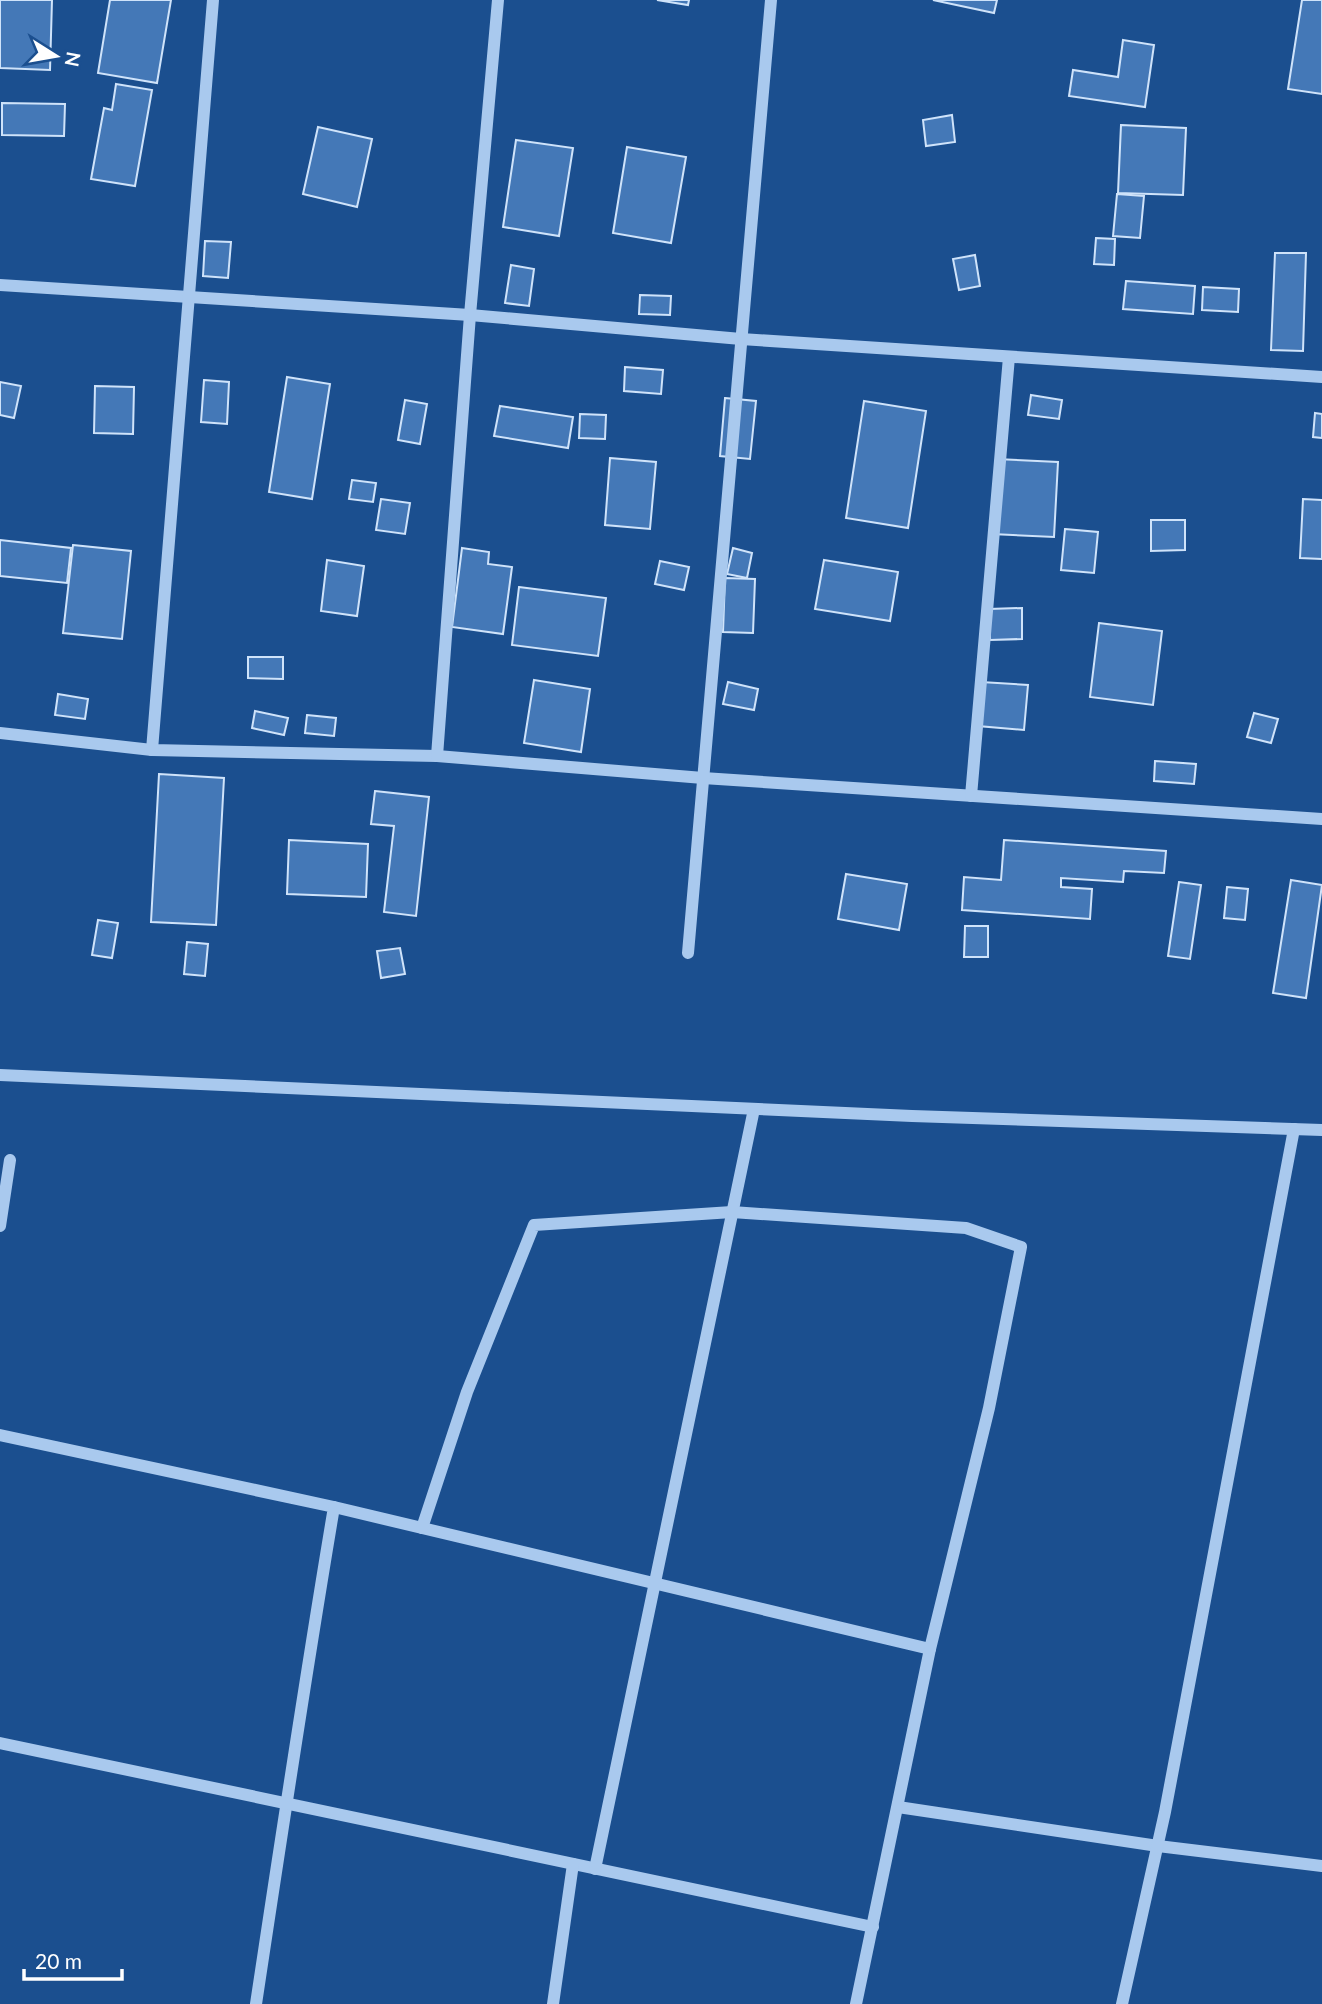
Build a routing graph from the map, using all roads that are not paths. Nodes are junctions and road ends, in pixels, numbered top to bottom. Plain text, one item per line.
1 (214, 0) edge
2 (498, 0) edge
3 (771, 0) edge
4 (0, 285) edge
5 (189, 299) junction
6 (470, 315) junction
7 (741, 339) junction
8 (1009, 357) junction
9 (1322, 377) edge
10 (0, 733) edge
11 (152, 750) junction
12 (437, 756) junction
13 (703, 778) junction
14 (971, 796) junction
15 (1322, 819) edge
16 (688, 953) dead end
17 (0, 1075) edge
18 (754, 1109) junction
19 (1294, 1129) junction
20 (1322, 1130) edge
21 (10, 1160) dead end
22 (732, 1212) junction
23 (0, 1226) edge
24 (0, 1435) edge
25 (334, 1507) junction
26 (422, 1528) junction
27 (655, 1583) junction
28 (930, 1649) junction
29 (0, 1743) edge
30 (285, 1803) junction
31 (898, 1807) junction
32 (1158, 1846) junction
33 (573, 1864) junction
34 (1322, 1866) edge
35 (595, 1869) junction
36 (873, 1927) junction
37 (256, 2004) edge
38 (553, 2004) edge
39 (856, 2004) edge
40 (1122, 2004) edge

1 - 5 street
2 - 6 street
3 - 7 street
4 - 5 street
5 - 6 street
5 - 11 street
6 - 7 street
6 - 12 street
7 - 8 street
7 - 13 street
8 - 9 street
8 - 14 street
10 - 11 street
11 - 12 street
12 - 13 street
13 - 14 street
13 - 16 street
14 - 15 street
17 - 18 street
18 - 19 street
18 - 22 street
19 - 20 street
19 - 32 street
21 - 23 street
22 - 26 street
22 - 27 street
22 - 28 street
24 - 25 street
25 - 26 street
25 - 30 street
26 - 27 street
27 - 28 street
27 - 35 street
28 - 31 street
29 - 30 street
30 - 33 street
30 - 37 street
31 - 32 street
31 - 36 street
32 - 34 street
32 - 40 street
33 - 35 street
33 - 38 street
35 - 36 street
36 - 39 street

